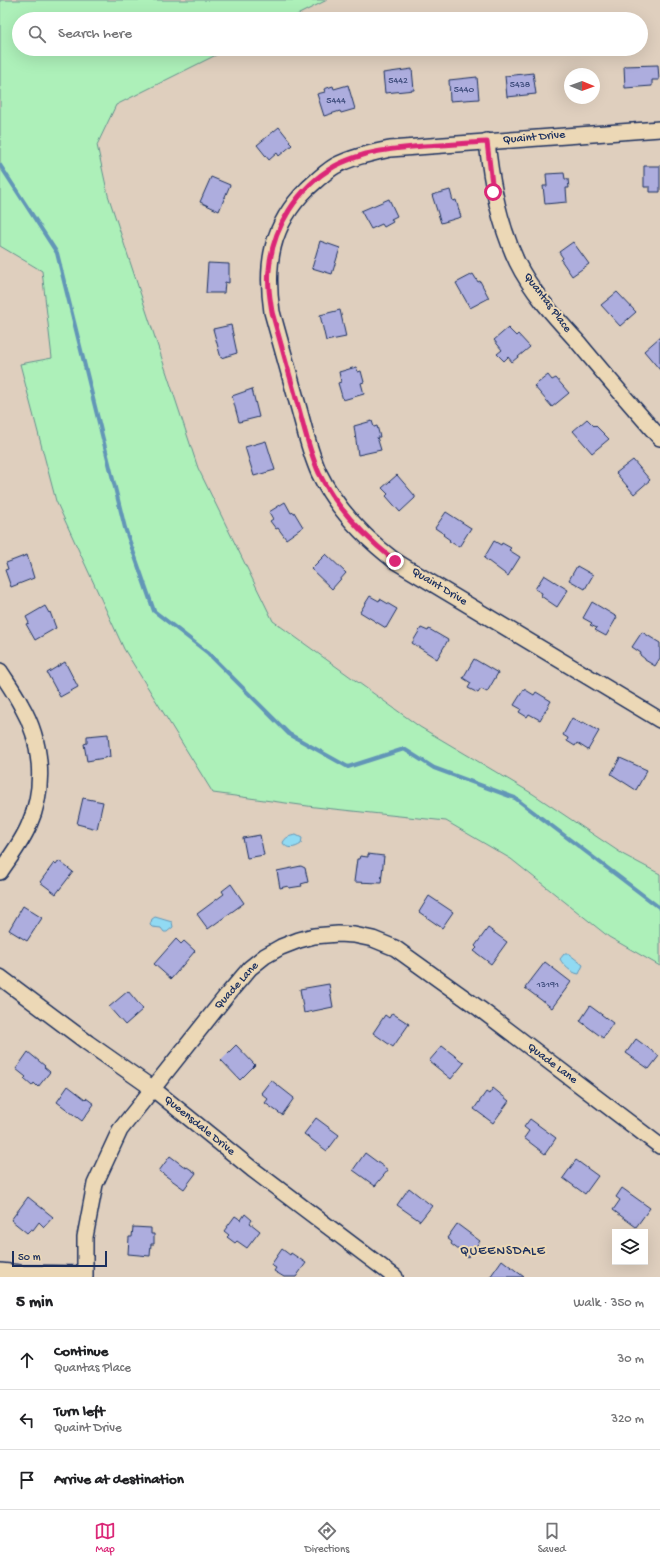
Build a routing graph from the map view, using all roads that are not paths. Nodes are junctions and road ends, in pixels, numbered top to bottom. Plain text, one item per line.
1 (660, 129) edge
2 (487, 142) junction
3 (660, 438) edge
4 (0, 671) edge
5 (660, 720) edge
6 (0, 872) edge
7 (0, 977) edge
8 (152, 1088) junction
9 (660, 1146) edge
10 (0, 1271) edge
11 (84, 1275) edge
12 (395, 1277) edge

1 - 2 street, Quaint Drive
2 - 3 street, Quantas Place
2 - 5 street, Quaint Drive
4 - 6 street
7 - 8 street, Queensdale Drive
8 - 9 street, Quade Lane
8 - 11 street, Quade Lane
8 - 12 street, Queensdale Drive
10 - 11 street

